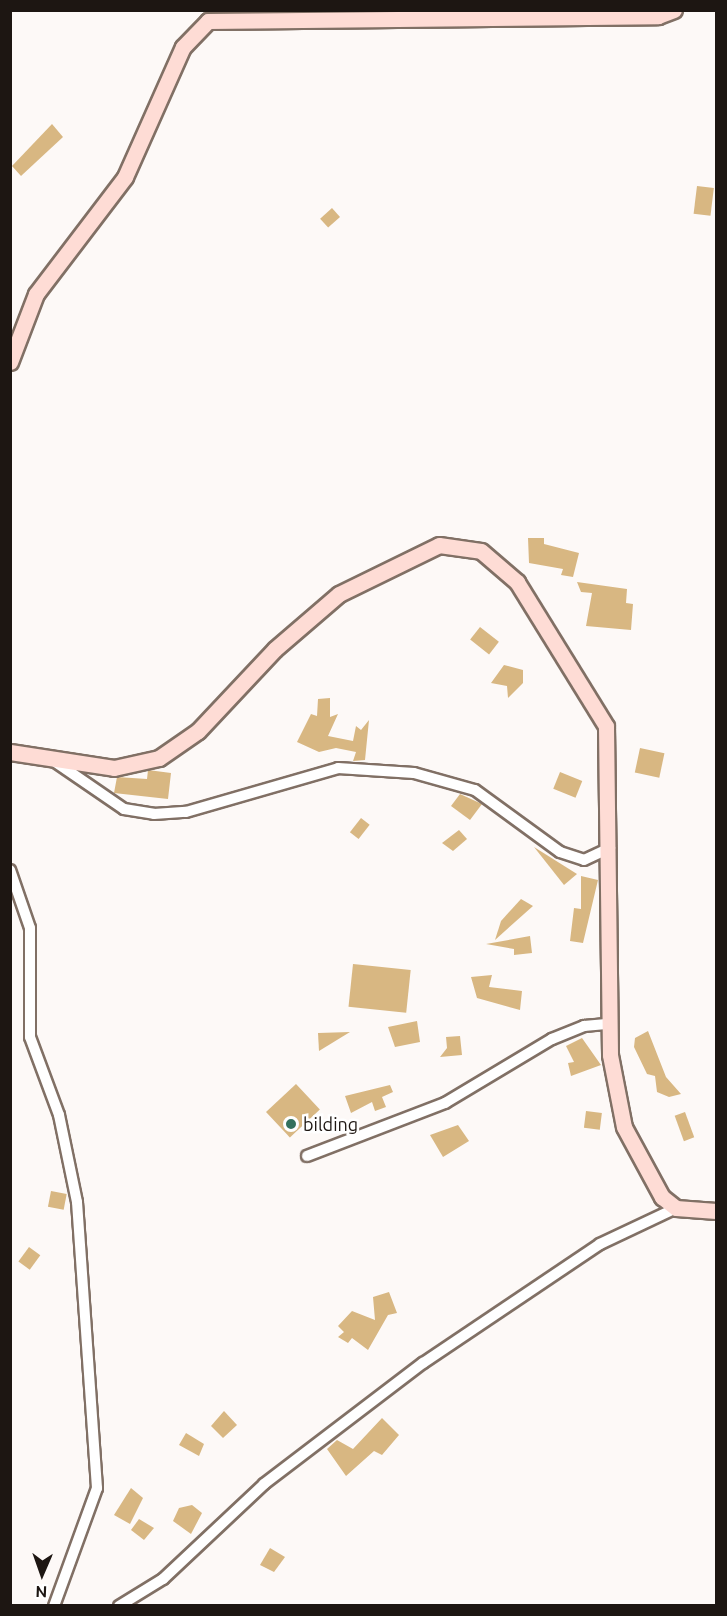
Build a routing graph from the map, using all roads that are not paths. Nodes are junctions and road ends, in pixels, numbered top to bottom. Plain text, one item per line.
1 (674, 10) edge
2 (10, 362) edge
3 (10, 752) edge
4 (54, 761) junction
5 (610, 848) junction
6 (10, 870) edge
7 (609, 1024) junction
8 (307, 1156) dead end
9 (676, 1208) junction
10 (717, 1211) edge
11 (54, 1605) edge
12 (119, 1605) edge

1 - 2 street
3 - 4 street
4 - 5 street
4 - 5 street
5 - 7 street
6 - 11 street
7 - 8 street
7 - 9 street
9 - 10 street
9 - 12 street

